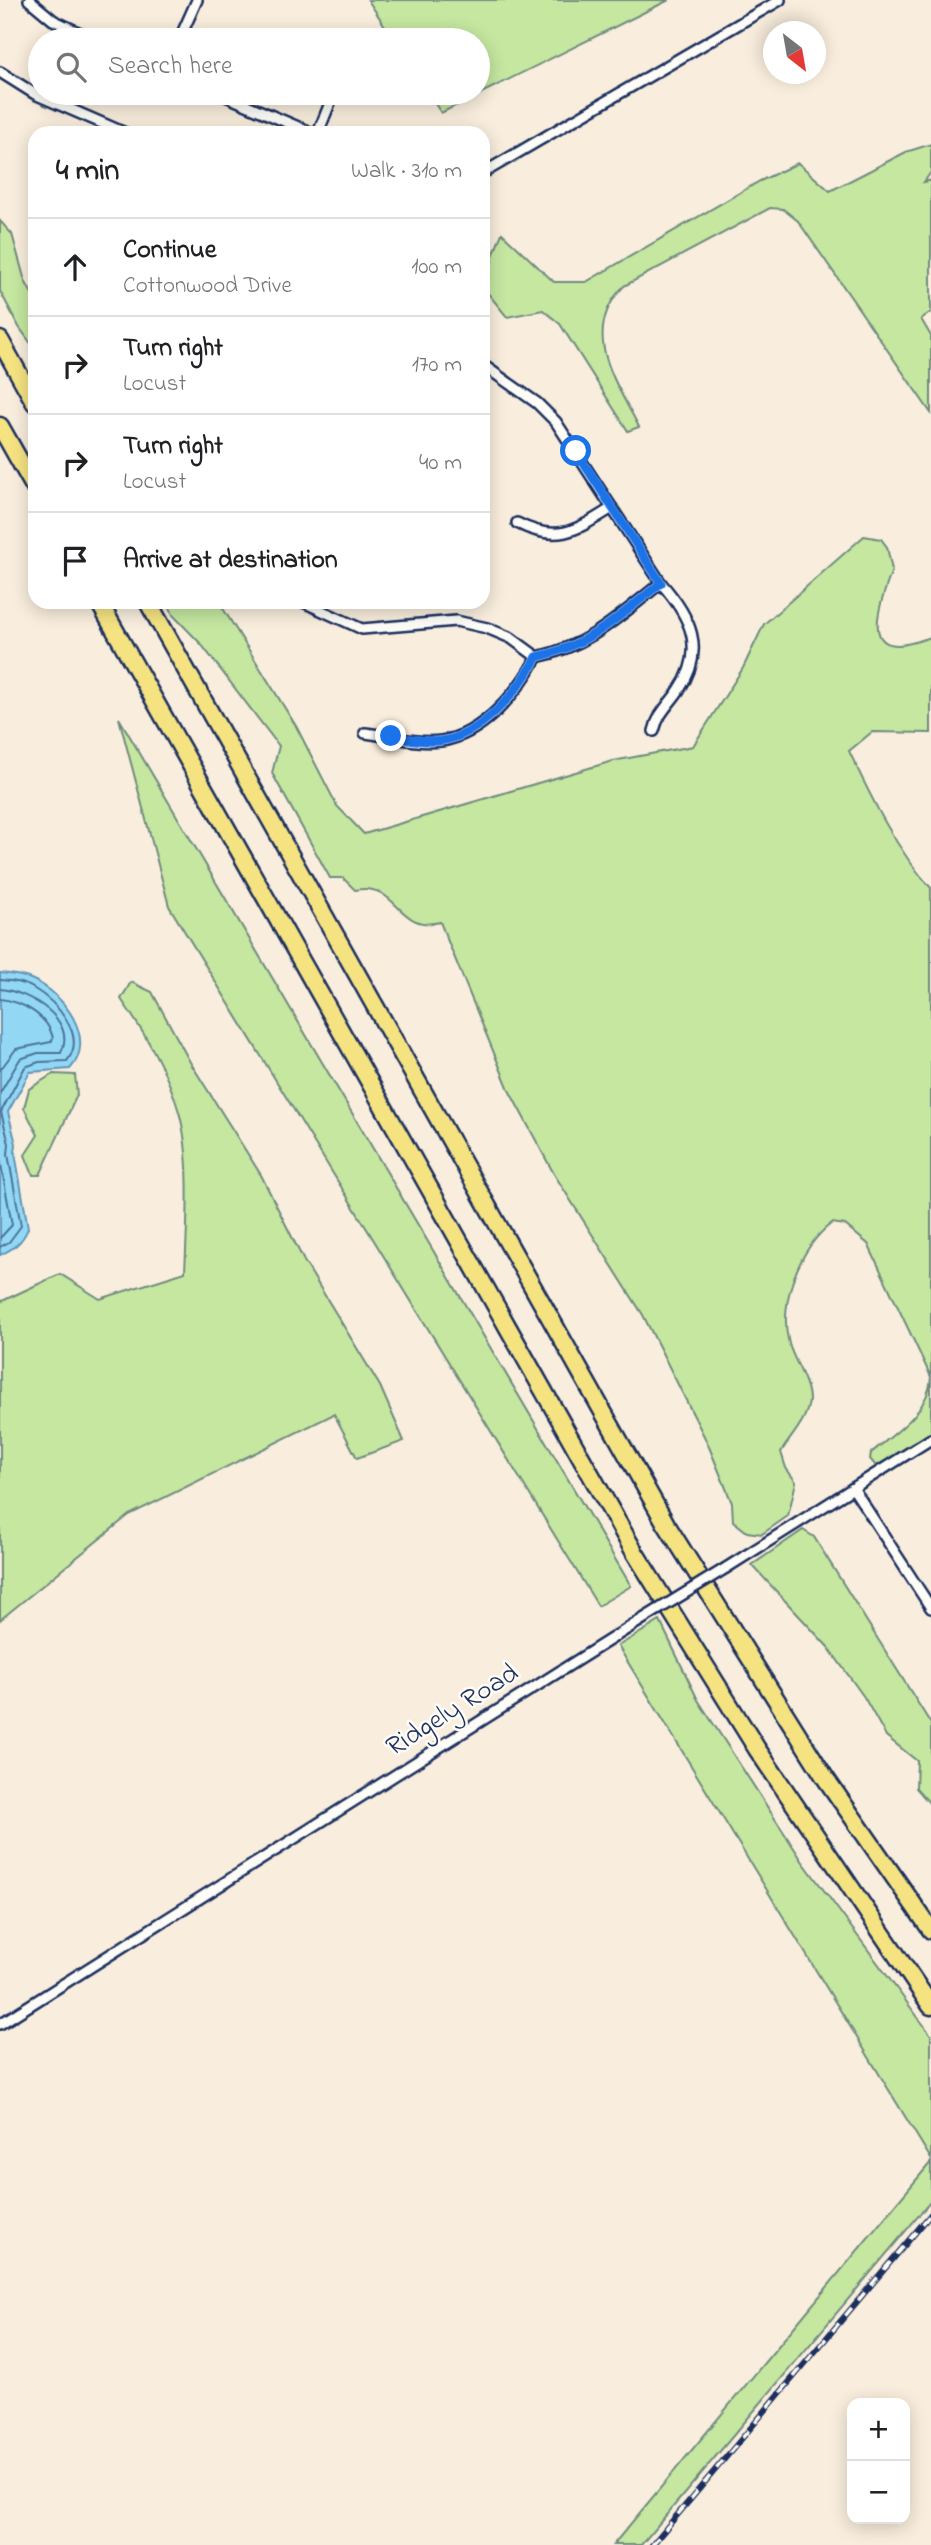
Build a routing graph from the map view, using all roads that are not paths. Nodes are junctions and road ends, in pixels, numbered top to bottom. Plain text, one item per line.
1 (29, 0) edge
2 (780, 0) edge
3 (194, 1) edge
4 (70, 28) edge
5 (184, 28) edge
6 (0, 72) edge
7 (28, 90) edge
8 (60, 105) edge
9 (247, 105) edge
10 (329, 105) edge
11 (109, 126) edge
12 (296, 126) edge
13 (321, 126) edge
14 (490, 169) edge
15 (0, 340) edge
16 (490, 370) edge
17 (28, 390) edge
18 (0, 426) edge
19 (28, 476) edge
20 (612, 508) junction
21 (517, 523) dead end
22 (661, 583) junction
23 (103, 609) edge
24 (152, 609) edge
25 (318, 609) edge
26 (537, 657) junction
27 (654, 731) dead end
28 (365, 733) dead end
29 (931, 1439) edge
30 (853, 1488) junction
31 (931, 1608) edge
32 (931, 1930) edge
33 (931, 2006) edge
34 (0, 2024) edge

1 - 4 street
2 - 14 street
3 - 5 street
6 - 7 street
8 - 11 street
9 - 12 street
10 - 13 street
15 - 17 highway
16 - 20 street
18 - 19 highway
20 - 21 street
20 - 22 street
22 - 26 street
22 - 27 street
23 - 33 highway
24 - 32 highway
25 - 26 street
26 - 28 street
29 - 30 street, Ridgely Road
30 - 31 street
30 - 34 street, Ridgely Road, bridge

